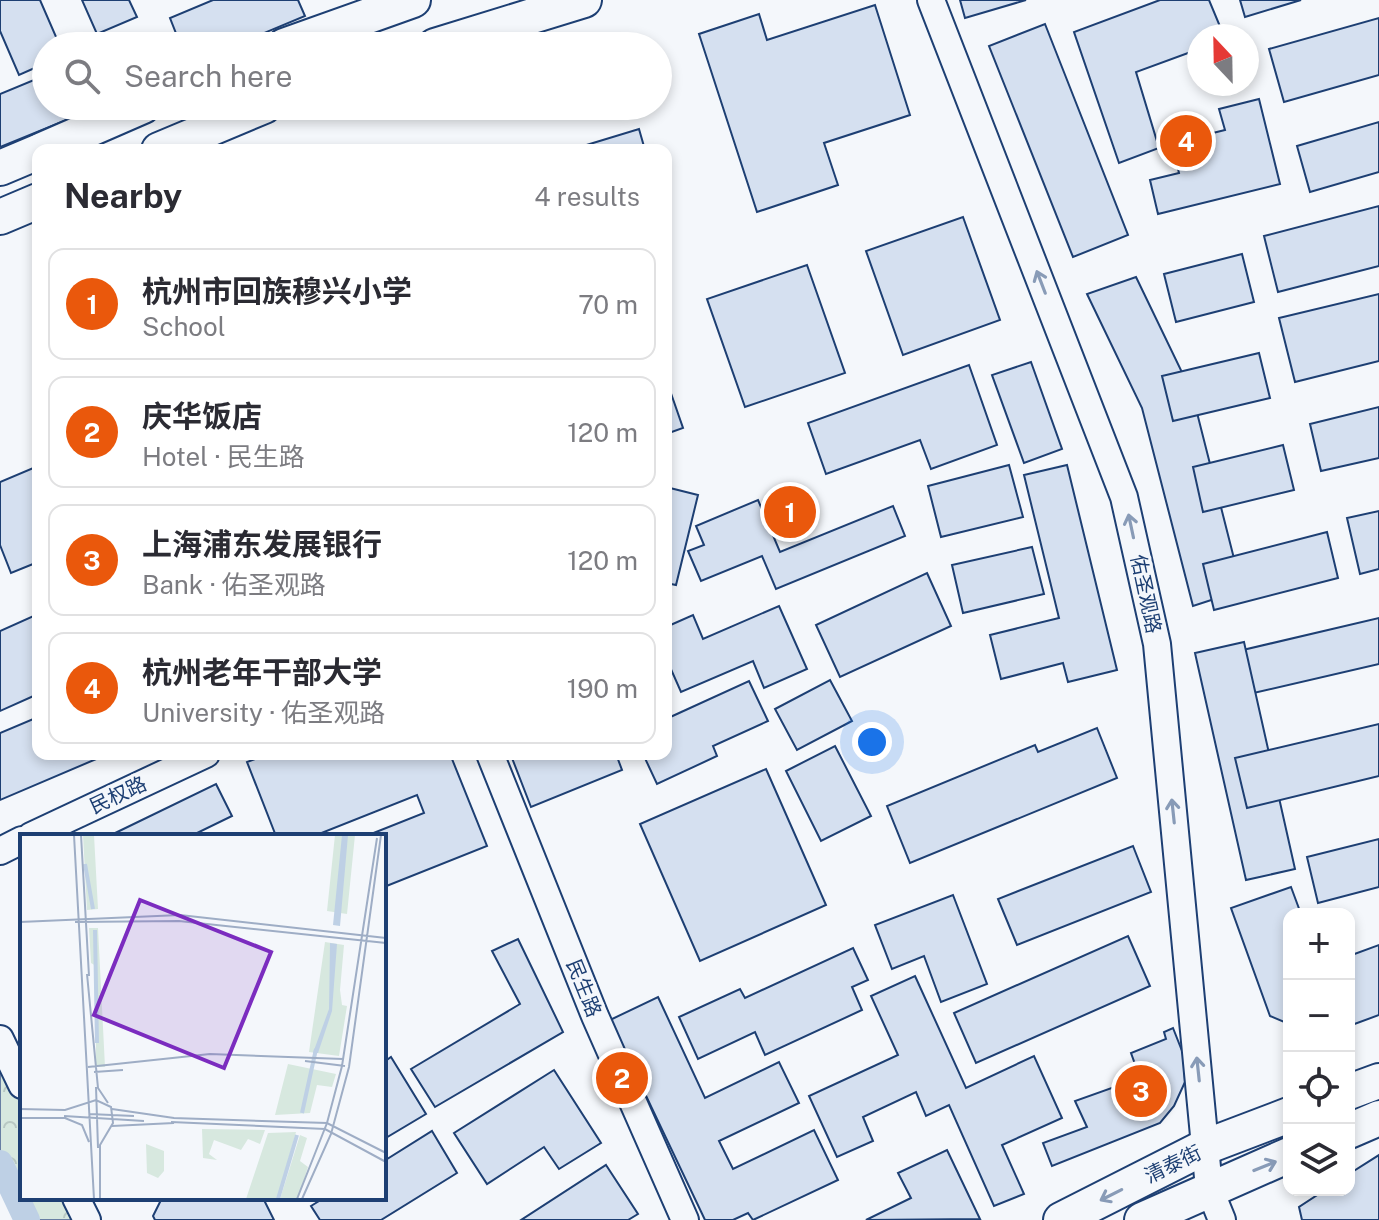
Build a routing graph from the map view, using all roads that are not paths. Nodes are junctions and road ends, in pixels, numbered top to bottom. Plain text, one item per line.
1 (413, 0) edge
2 (584, 0) edge
3 (931, 0) edge
4 (323, 32) edge
5 (480, 32) edge
6 (111, 120) edge
7 (231, 120) edge
8 (56, 144) edge
9 (173, 144) edge
10 (32, 154) edge
11 (0, 168) edge
12 (32, 204) edge
13 (0, 217) edge
14 (193, 760) edge
15 (492, 760) edge
16 (35, 834) edge
17 (20, 841) edge
18 (0, 851) edge
19 (0, 1039) edge
20 (20, 1081) edge
21 (1379, 1081) edge
22 (1355, 1090) edge
23 (1283, 1117) edge
24 (1379, 1118) edge
25 (1355, 1128) edge
26 (1205, 1147) junction
27 (1283, 1157) edge
28 (1209, 1188) junction
29 (77, 1200) edge
30 (87, 1220) edge
31 (685, 1220) edge
32 (1061, 1220) edge
33 (1142, 1220) edge
34 (1222, 1220) edge

1 - 4 main road
2 - 5 main road
26 -> 3 street, 佑圣观路
6 - 8 main road
7 - 9 main road
10 - 11 main road
12 - 13 main road
14 - 16 street, 民权路
15 - 31 street, 民生路
17 - 18 street
19 - 20 street
21 - 22 main road
23 - 26 main road, 清泰街
24 - 25 main road
26 - 28 street, 佑圣观路
26 -> 32 main road, 清泰街
28 -> 27 main road, 清泰街
28 - 33 main road, 清泰街
28 - 34 street, 佑圣观路
29 - 30 street

